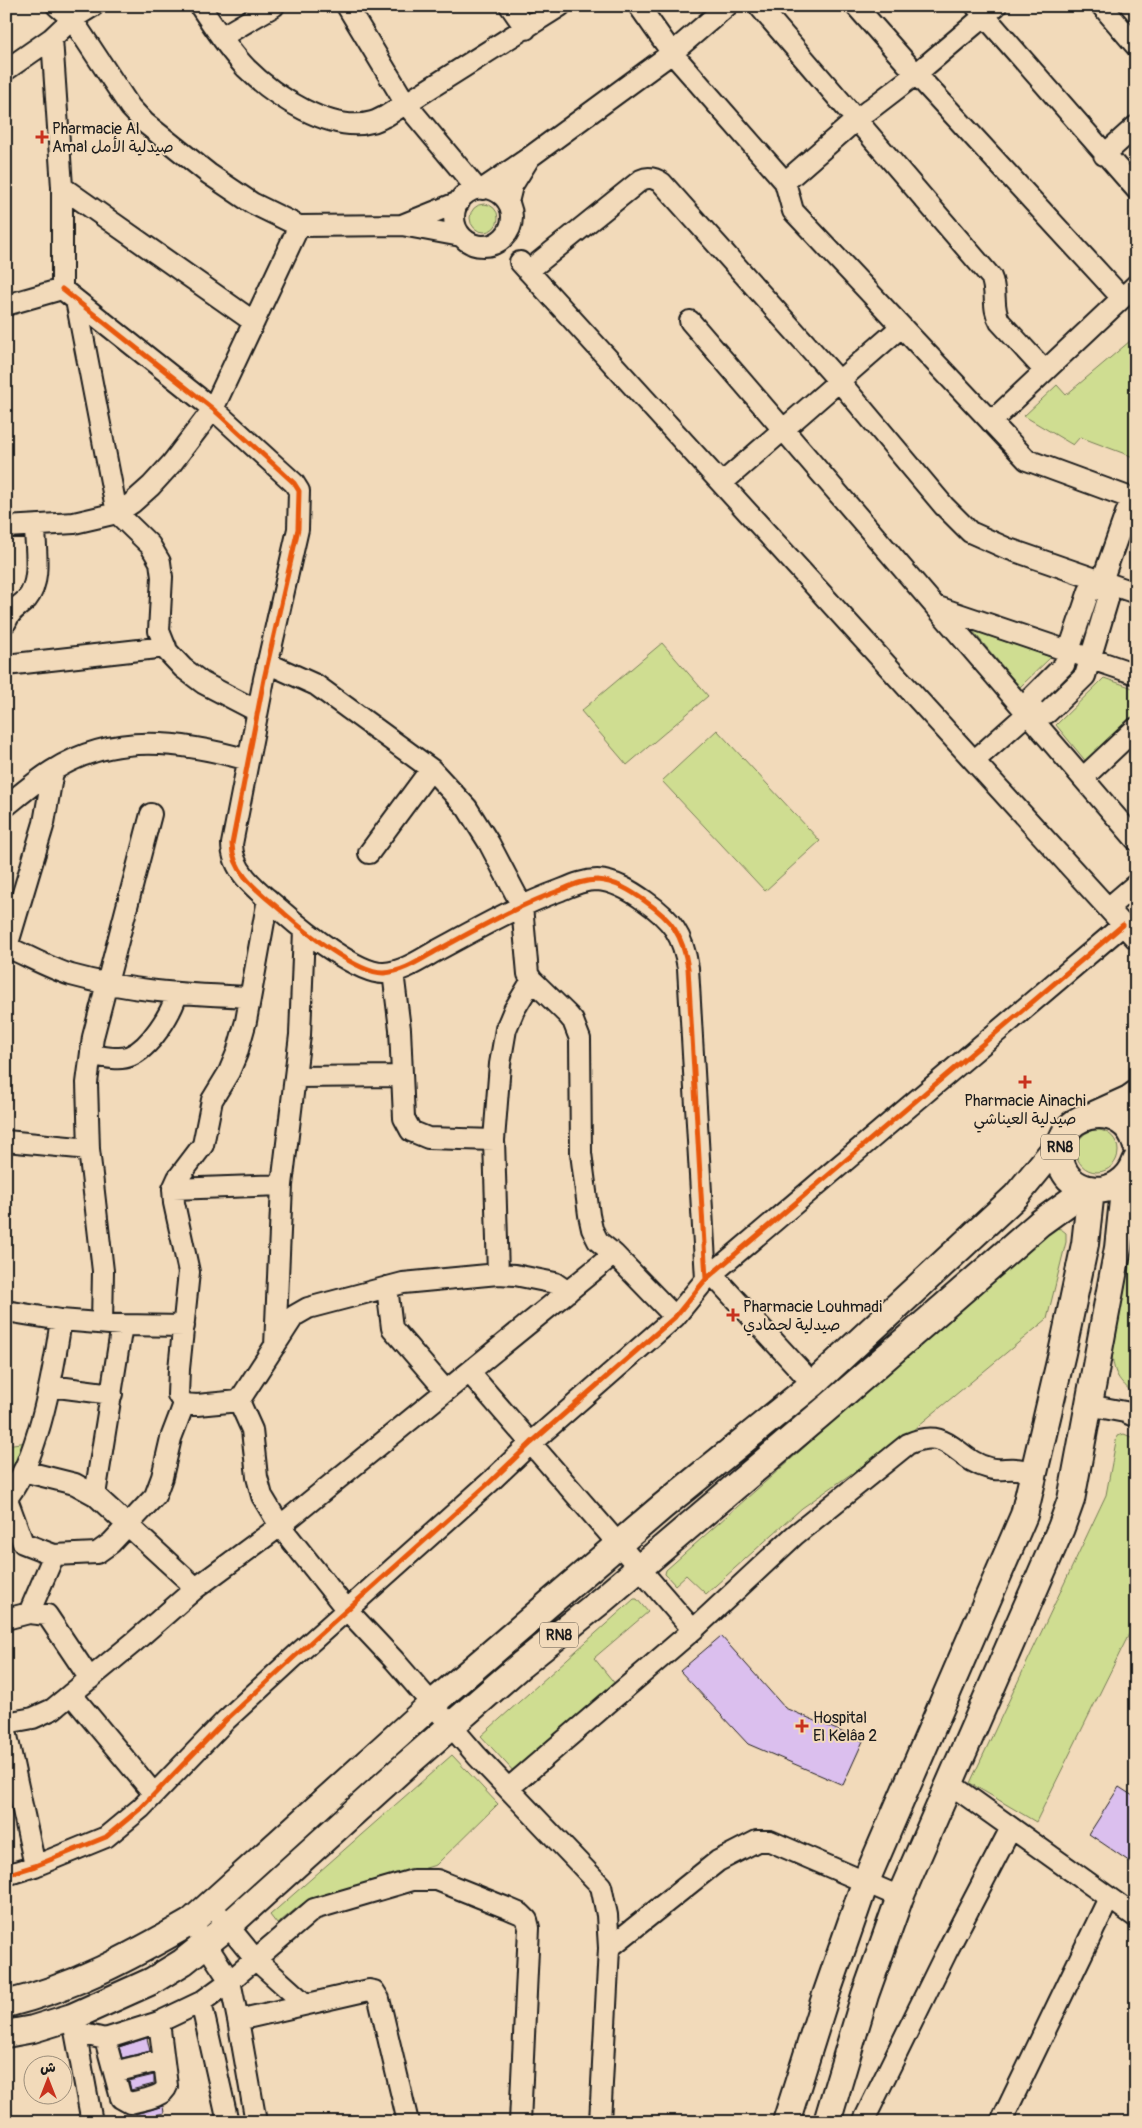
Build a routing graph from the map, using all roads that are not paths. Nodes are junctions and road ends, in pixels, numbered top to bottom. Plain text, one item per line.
1 (57, 6) edge
2 (93, 6) edge
3 (200, 6) edge
4 (274, 6) edge
5 (347, 6) edge
6 (510, 6) edge
7 (560, 6) edge
8 (638, 6) edge
9 (727, 6) edge
10 (760, 6) edge
11 (856, 6) edge
12 (1102, 6) edge
13 (985, 10) edge
14 (72, 19) junction
15 (526, 29) junction
16 (221, 37) junction
17 (52, 38) junction
18 (1136, 46) edge
19 (672, 53) junction
20 (6, 70) edge
21 (916, 74) junction
22 (406, 104) junction
23 (856, 120) junction
24 (1136, 126) edge
25 (1104, 155) junction
26 (530, 157) junction
27 (785, 182) junction
28 (62, 187) junction
29 (480, 189) junction
30 (1136, 189) edge
31 (459, 202) junction
32 (510, 212) junction
33 (402, 225) junction
34 (299, 226) junction
35 (469, 241) junction
36 (524, 266) junction
37 (1129, 291) edge
38 (69, 294) junction
39 (6, 306) edge
40 (690, 321) dead end
41 (254, 322) junction
42 (901, 327) junction
43 (1045, 371) junction
44 (839, 381) junction
45 (213, 409) junction
46 (991, 422) junction
47 (783, 430) junction
48 (722, 483) junction
49 (1134, 499) edge
50 (117, 512) junction
51 (35, 526) junction
52 (6, 527) edge
53 (1102, 581) junction
54 (1136, 593) edge
55 (935, 606) junction
56 (6, 622) edge
57 (166, 646) junction
58 (1070, 651) junction
59 (1090, 658) junction
60 (267, 663) junction
61 (6, 665) edge
62 (1136, 674) edge
63 (258, 711) junction
64 (1027, 714) junction
65 (1136, 728) edge
66 (248, 760) junction
67 (974, 761) junction
68 (431, 769) junction
69 (53, 771) junction
70 (1082, 778) junction
71 (6, 806) edge
72 (151, 814) dead end
73 (1136, 840) edge
74 (369, 853) dead end
75 (1136, 884) edge
76 (268, 899) junction
77 (522, 906) junction
78 (1108, 908) junction
79 (304, 930) junction
80 (1129, 932) edge
81 (7, 948) edge
82 (394, 972) junction
83 (532, 980) junction
84 (107, 984) junction
85 (177, 994) junction
86 (250, 996) junction
87 (91, 1055) junction
88 (400, 1076) junction
89 (295, 1077) junction
90 (1136, 1094) edge
91 (1096, 1114) junction
92 (494, 1140) junction
93 (1062, 1140) junction
94 (6, 1141) edge
95 (1136, 1144) edge
96 (89, 1149) junction
97 (1130, 1177) edge
98 (282, 1185) junction
99 (173, 1189) junction
100 (1089, 1190) junction
101 (1016, 1196) junction
102 (1040, 1223) junction
103 (1085, 1244) junction
104 (1118, 1248) junction
105 (614, 1254) junction
106 (498, 1274) junction
107 (709, 1277) junction
108 (387, 1286) junction
109 (568, 1292) junction
110 (6, 1311) edge
111 (675, 1318) junction
112 (61, 1320) junction
113 (112, 1324) junction
114 (184, 1326) junction
115 (274, 1346) junction
116 (1062, 1353) junction
117 (1096, 1360) junction
118 (469, 1372) junction
119 (813, 1384) junction
120 (50, 1386) junction
121 (446, 1391) junction
122 (112, 1394) junction
123 (238, 1401) junction
124 (184, 1404) junction
125 (1088, 1405) junction
126 (1136, 1417) edge
127 (531, 1443) junction
128 (23, 1471) junction
129 (1035, 1473) junction
130 (95, 1495) junction
131 (7, 1499) edge
132 (128, 1525) junction
133 (280, 1526) junction
134 (619, 1545) junction
135 (54, 1555) junction
136 (639, 1567) junction
137 (580, 1579) junction
138 (196, 1588) junction
139 (602, 1600) junction
140 (347, 1610) junction
141 (29, 1612) junction
142 (6, 1619) edge
143 (693, 1630) junction
144 (90, 1679) junction
145 (71, 1694) junction
146 (432, 1704) junction
147 (6, 1723) edge
148 (451, 1727) junction
149 (6, 1731) edge
150 (948, 1783) junction
151 (509, 1788) junction
152 (154, 1794) junction
153 (1011, 1828) junction
154 (36, 1866) junction
155 (6, 1876) edge
156 (865, 1883) junction
157 (900, 1898) junction
158 (1109, 1898) junction
159 (210, 1905) junction
160 (1136, 1917) edge
161 (191, 1922) junction
162 (228, 1926) junction
163 (206, 1944) junction
164 (610, 1948) junction
165 (255, 1959) junction
166 (230, 1980) junction
167 (201, 2002) junction
168 (6, 2004) edge
169 (305, 2004) junction
170 (238, 2020) junction
171 (159, 2022) junction
172 (73, 2025) junction
173 (6, 2034) edge
174 (106, 2038) junction
175 (163, 2060) junction
176 (114, 2072) junction
177 (92, 2122) edge
178 (228, 2122) edge
179 (256, 2122) edge
180 (408, 2122) edge
181 (520, 2122) edge
182 (600, 2122) edge
183 (786, 2122) edge
184 (827, 2122) edge
185 (863, 2122) edge
186 (1001, 2122) edge

1 - 14 street
2 - 14 street
3 - 16 street
4 - 16 street
5 - 22 street
6 - 15 street
7 - 15 street
8 - 19 street
9 - 19 street
10 - 23 street
11 - 21 street
12 - 18 street
13 - 21 street
13 - 25 street
14 - 17 street
14 - 34 street
15 - 22 street
16 - 22 street
17 - 20 street
17 - 28 street
19 - 26 street
19 - 27 street
21 - 23 street
21 - 37 street
22 - 29 street
23 - 27 street
23 - 43 street
24 - 25 street
25 - 30 street
26 - 29 street
26 - 32 street
27 - 42 street
28 - 38 street
28 - 41 street
29 - 31 street
29 - 32 street
31 - 33 street
31 - 35 street
32 - 35 street
32 - 36 street
33 - 34 street
33 - 35 street
34 - 41 street
35 - 36 street
36 - 44 street
36 - 48 street
37 - 43 street
38 - 39 street
38 - 45 street
38 - 50 street
40 - 47 street
41 - 45 street
42 - 44 street
42 - 46 street
43 - 46 street
44 - 47 street
44 - 53 street
45 - 50 street
45 - 60 street
46 - 49 street
47 - 48 street
47 - 55 street
48 - 67 street
49 - 53 street
50 - 51 street
50 - 57 street
51 - 52 street
51 - 56 street
53 - 54 street
53 - 58 street
53 - 59 street
55 - 58 street
55 - 64 street
57 - 61 street
57 - 63 street
58 - 59 street
58 - 64 street
59 - 62 street
59 - 64 street
60 - 63 street
60 - 68 street
63 - 66 street
64 - 67 street
64 - 70 street
65 - 70 street
66 - 69 street
66 - 76 street
67 - 78 street
68 - 74 street
68 - 77 street
69 - 71 street
69 - 81 street
70 - 73 street
72 - 84 street
75 - 78 street
76 - 79 street
76 - 86 street
77 - 82 street
77 - 83 street
77 - 107 street
78 - 80 street
79 - 82 street
79 - 89 street
80 - 107 street
81 - 84 street
82 - 88 street
83 - 92 street
83 - 105 street
84 - 85 street
84 - 87 street
85 - 86 street
85 - 87 street
86 - 99 street
87 - 96 street
88 - 89 street
88 - 92 street
89 - 98 street
90 - 91 main road, RN8
91 - 93 main road, RN8
91 - 95 main road
92 - 106 street
93 - 100 main road, RN8
93 - 101 main road, RN8
94 - 96 street
96 - 113 street
97 - 100 main road, RN8
97 - 104 main road
98 - 99 street
98 - 115 street
99 - 114 street
100 - 102 main road, RN8
100 - 103 main road
101 - 102 main road
101 - 119 main road, RN8
102 - 136 main road, RN8
103 - 104 main road
103 - 116 main road
104 - 117 main road
105 - 109 street
105 - 111 street
106 - 108 street
106 - 109 street
107 - 111 street
107 - 119 street
108 - 115 street
108 - 121 street
109 - 118 street
110 - 112 street
111 - 127 street
112 - 113 street
112 - 120 street
113 - 114 street
113 - 122 street
114 - 124 street
115 - 123 street
116 - 117 main road
116 - 129 main road
117 - 125 main road
118 - 121 street
118 - 127 street
119 - 134 main road, RN8
120 - 122 street
120 - 128 street
121 - 133 street
122 - 130 street
123 - 124 street
123 - 133 street
124 - 132 street
125 - 126 street
125 - 150 main road
127 - 134 street
127 - 140 street
128 - 130 street
128 - 131 street
129 - 143 street
129 - 156 main road
130 - 132 street
131 - 135 street
132 - 135 street
132 - 138 street
133 - 138 street
133 - 140 street
134 - 136 street
134 - 137 main road, RN8
135 - 141 street
136 - 139 main road, RN8
136 - 143 street
137 - 139 main road
137 - 146 main road, RN8
138 - 144 street
139 - 148 main road, RN8
140 - 146 street
140 - 152 street
141 - 142 street
141 - 144 street
143 - 151 street
144 - 145 street
145 - 147 street
145 - 152 street
146 - 148 street
146 - 159 main road, RN8
148 - 151 street
148 - 162 main road, RN8
149 - 154 street
150 - 153 street
150 - 157 main road
151 - 164 street
152 - 154 street
153 - 158 street
153 - 185 street
154 - 155 street
156 - 157 street
156 - 164 street
156 - 183 main road
157 - 184 main road
158 - 160 street
158 - 186 street
159 - 161 main road, RN8
159 - 162 street
161 - 163 street
161 - 168 main road, RN8
162 - 163 main road, RN8
162 - 165 street
163 - 166 street
163 - 172 main road, RN8
164 - 182 street
165 - 166 street
165 - 169 street
165 - 181 street
166 - 167 street
166 - 170 street
167 - 171 street
167 - 178 street
169 - 170 street
169 - 180 street
170 - 179 street
171 - 174 street
171 - 175 street
172 - 173 main road, RN8
172 - 174 street
172 - 177 street
174 - 176 street
175 - 176 street
175 - 176 street

